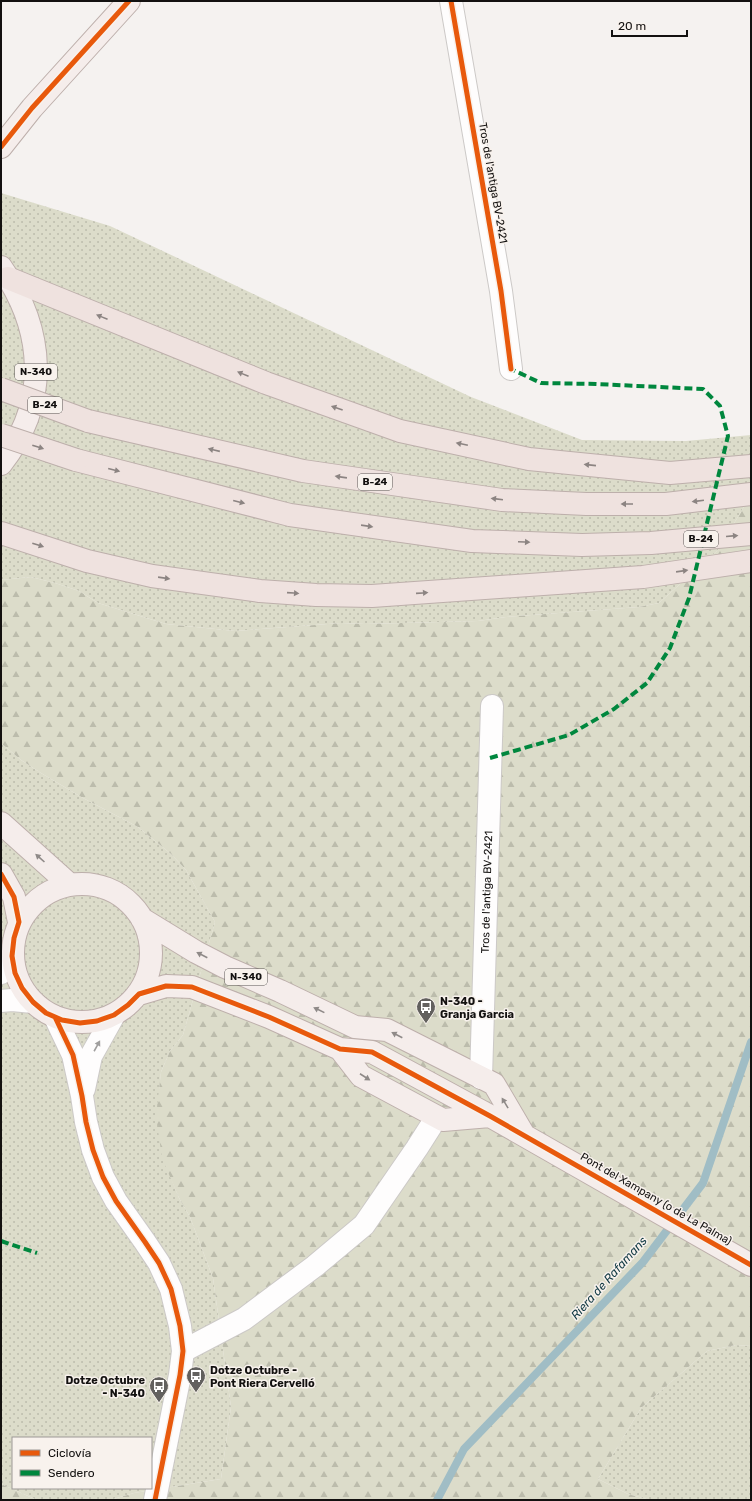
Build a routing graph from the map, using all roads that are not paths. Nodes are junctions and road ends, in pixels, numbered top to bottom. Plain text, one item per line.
1 (129, 1) edge
2 (451, 1) edge
3 (2, 149) edge
4 (5, 273) edge
5 (511, 369) dead end
6 (1, 389) edge
7 (1, 435) edge
8 (1, 464) edge
9 (751, 466) edge
10 (751, 494) edge
11 (1, 533) edge
12 (751, 534) edge
13 (751, 561) edge
14 (492, 706) dead end
15 (1, 823) edge
16 (1, 874) edge
17 (69, 884) junction
18 (142, 919) junction
19 (19, 922) junction
20 (7, 964) edge
21 (139, 994) junction
22 (1, 1001) edge
23 (32, 1002) junction
24 (114, 1015) junction
25 (55, 1017) junction
26 (355, 1027) junction
27 (340, 1048) junction
28 (372, 1052) junction
29 (481, 1078) junction
30 (82, 1096) junction
31 (490, 1116) junction
32 (431, 1126) dead end
33 (525, 1136) junction
34 (751, 1265) edge
35 (183, 1351) junction
36 (155, 1500) edge

1 - 3 main road
2 - 5 street, Tros de l'antiga BV-2421
4 - 8 main road, N-340
9 -> 4 highway
10 -> 6 highway, B-24, bridge
7 -> 12 highway, B-24, bridge
11 -> 13 highway
14 - 29 street, Tros de l'antiga BV-2421
17 -> 15 main road
16 - 19 main road, N-340
17 - 18 main road, N-340
17 - 19 main road, N-340
18 - 21 main road, N-340
26 -> 18 main road, N-340
19 - 20 main road, N-340
20 - 23 main road, N-340
21 - 24 main road, N-340
21 - 27 main road, N-340
22 - 23 street
23 - 25 main road, N-340
24 - 25 main road, N-340
30 -> 24 street
25 - 30 street
26 - 28 main road, N-340
29 -> 26 main road
27 - 28 main road, N-340
27 -> 31 main road
28 - 31 main road, N-340
33 -> 29 main road
30 - 35 street
31 - 33 main road, N-340
32 - 35 street
33 - 34 main road, Pont del Xampany (o de La Palma) / N-340
35 - 36 street

